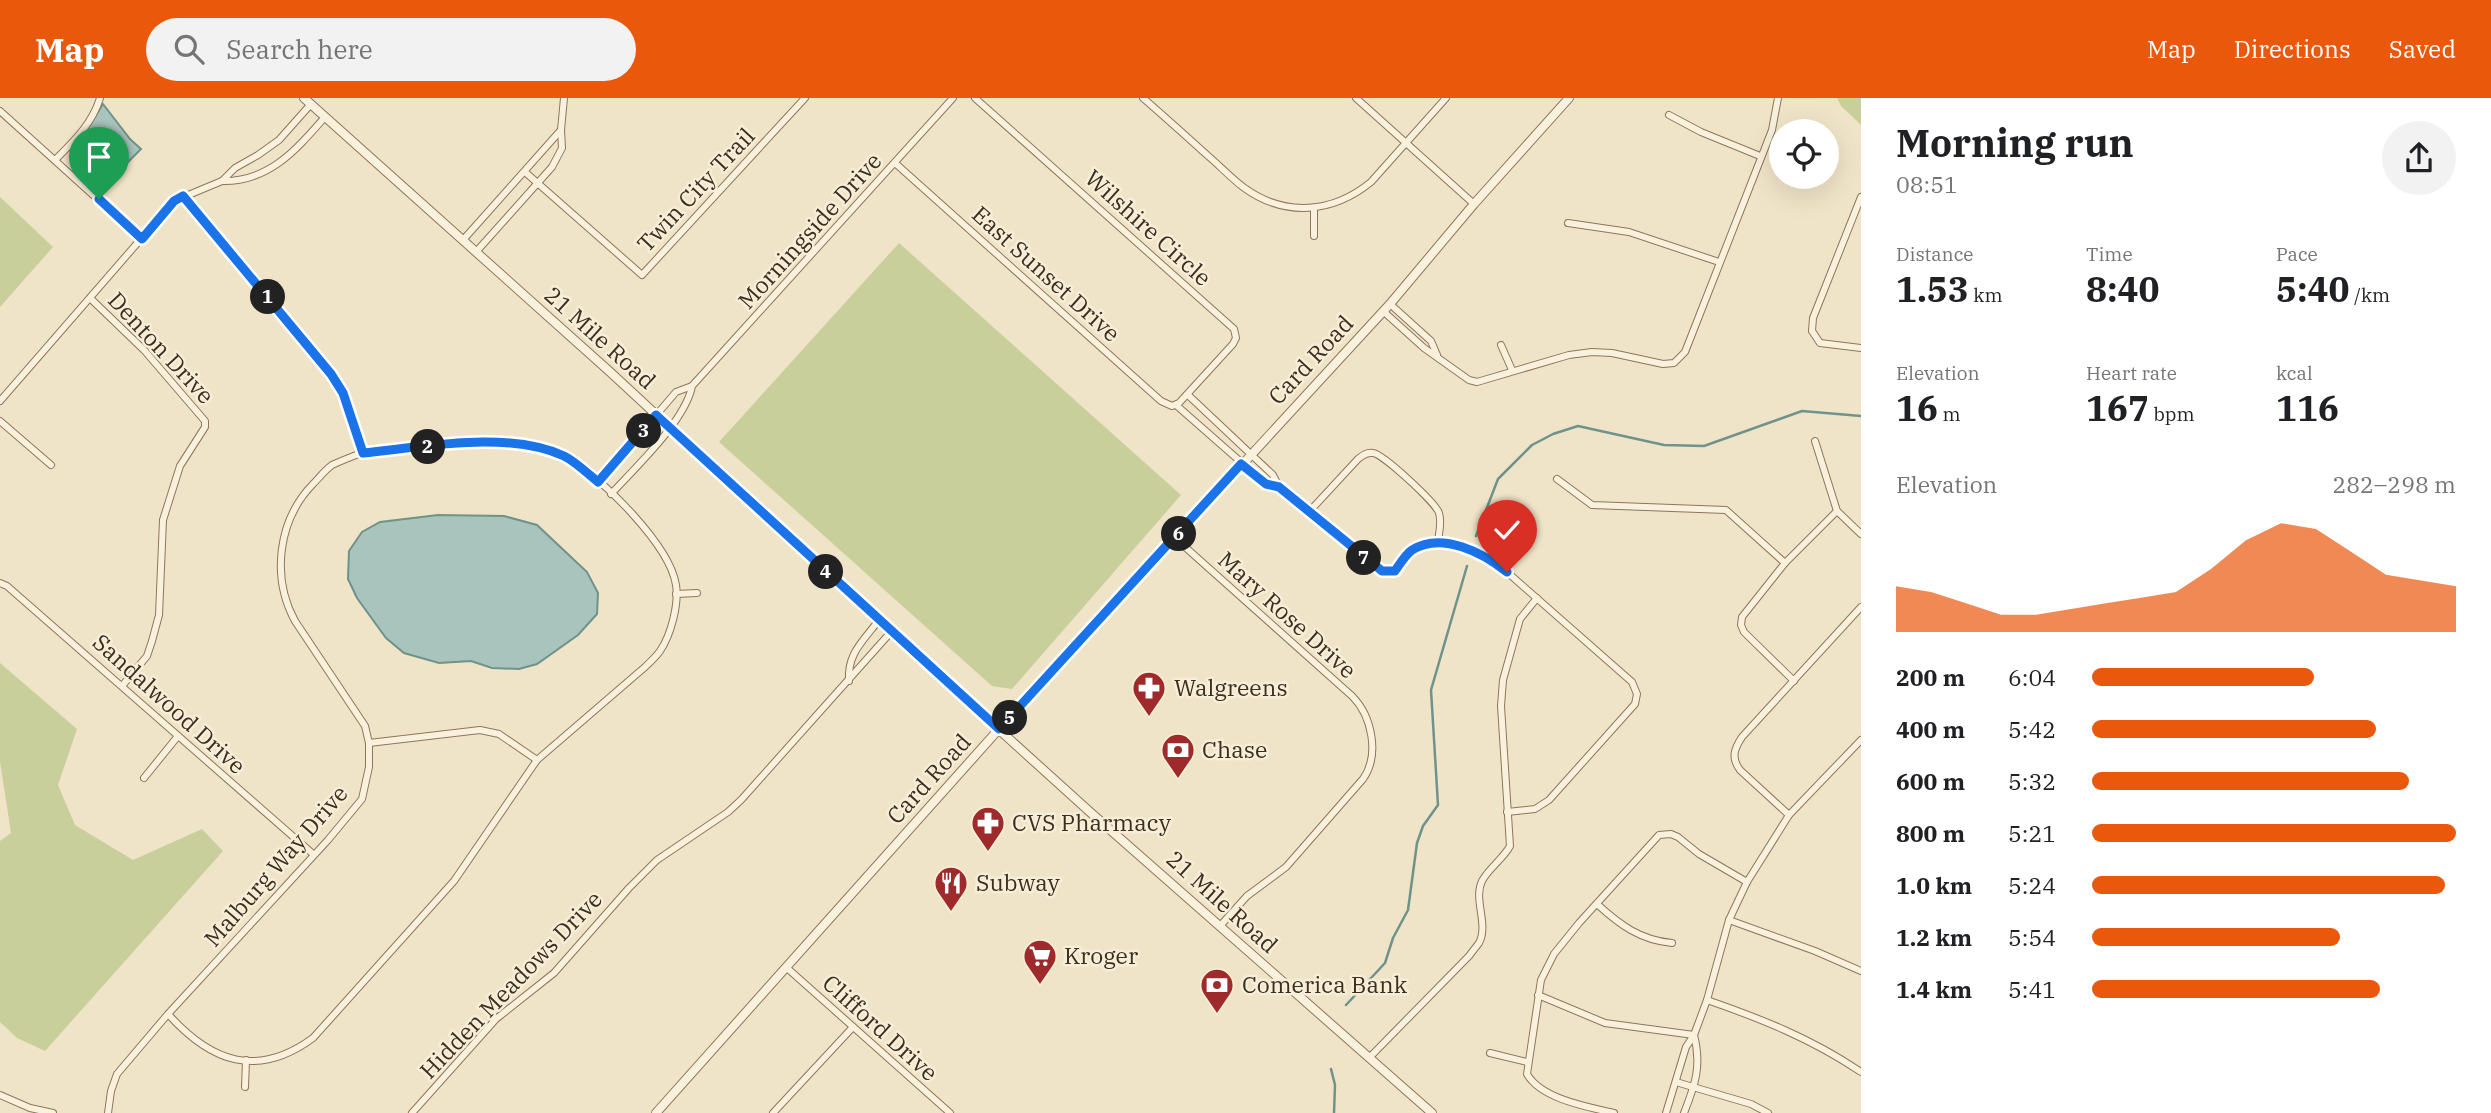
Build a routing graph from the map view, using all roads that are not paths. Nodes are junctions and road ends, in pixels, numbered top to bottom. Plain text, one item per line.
1 (100, 98) edge
2 (564, 98) edge
3 (805, 98) edge
4 (953, 98) edge
5 (975, 98) edge
6 (1143, 98) edge
7 (1356, 98) edge
8 (1446, 98) edge
9 (1569, 98) edge
10 (1778, 98) edge
11 (308, 101) edge
12 (0, 111) edge
13 (1670, 115) dead end
14 (325, 117) junction
15 (561, 131) junction
16 (1405, 143) junction
17 (258, 155) junction
18 (1760, 156) junction
19 (55, 160) junction
20 (895, 163) junction
21 (267, 170) junction
22 (524, 172) junction
23 (222, 181) junction
24 (537, 184) junction
25 (183, 196) junction
26 (1861, 197) edge
27 (498, 202) junction
28 (1475, 204) junction
29 (1314, 208) junction
30 (510, 214) junction
31 (1568, 223) dead end
32 (1314, 236) dead end
33 (142, 239) junction
34 (463, 240) junction
35 (476, 252) junction
36 (1719, 262) junction
37 (91, 299) junction
38 (1390, 304) junction
39 (1383, 311) junction
40 (1501, 345) dead end
41 (1861, 348) edge
42 (1437, 355) junction
43 (1512, 370) junction
44 (692, 386) junction
45 (1188, 395) junction
46 (0, 401) edge
47 (1176, 405) junction
48 (656, 415) junction
49 (0, 421) edge
50 (669, 427) junction
51 (1815, 442) dead end
52 (363, 453) junction
53 (1251, 453) junction
54 (1241, 464) junction
55 (51, 465) dead end
56 (1557, 479) dead end
57 (598, 482) junction
58 (1279, 487) junction
59 (611, 494) junction
60 (1837, 511) junction
61 (1308, 513) junction
62 (1861, 534) edge
63 (1175, 538) junction
64 (1438, 541) junction
65 (1785, 564) junction
66 (0, 583) edge
67 (697, 593) dead end
68 (676, 594) junction
69 (1537, 598) junction
70 (1861, 607) edge
71 (879, 620) junction
72 (891, 632) junction
73 (849, 681) junction
74 (1794, 681) junction
75 (122, 686) junction
76 (999, 729) junction
77 (178, 736) junction
78 (1861, 740) edge
79 (369, 743) junction
80 (537, 760) junction
81 (144, 778) dead end
82 (1507, 812) junction
83 (1789, 815) junction
84 (313, 854) junction
85 (1746, 882) junction
86 (1597, 904) junction
87 (1729, 920) junction
88 (1220, 926) junction
89 (1672, 943) dead end
90 (788, 968) junction
91 (1861, 971) edge
92 (1538, 996) junction
93 (1707, 1000) junction
94 (168, 1014) junction
95 (853, 1027) junction
96 (1694, 1035) junction
97 (1490, 1053) dead end
98 (1369, 1058) junction
99 (246, 1060) junction
100 (1528, 1062) junction
101 (1861, 1072) edge
102 (1676, 1082) junction
103 (1695, 1086) junction
104 (245, 1087) dead end
105 (0, 1095) edge
106 (1582, 1106) junction
107 (53, 1113) edge
108 (108, 1113) edge
109 (412, 1113) edge
110 (656, 1113) edge
111 (772, 1113) edge
112 (950, 1113) edge
113 (1432, 1113) edge
114 (1575, 1113) edge
115 (1614, 1113) edge
116 (1667, 1113) edge
117 (1684, 1113) edge
118 (1768, 1113) edge

1 - 19 street
2 - 15 street
3 - 24 street, Twin City Trail
4 - 20 street, Morningside Drive
5 - 45 street, Wilshire Circle
6 - 29 street
7 - 16 street
8 - 16 street
9 - 28 street, Card Road
10 - 18 street
11 - 14 street, 21 Mile Road
11 - 17 street
12 - 19 street
13 - 18 street
14 - 21 street
14 - 34 street, 21 Mile Road
15 - 22 street
15 - 24 street
16 - 28 street
16 - 29 street
17 - 21 street
17 - 23 street
18 - 36 street
19 - 33 street
20 - 44 street, Morningside Drive
20 - 47 street, East Sunset Drive
21 - 23 street
22 - 24 street
22 - 27 street
23 - 25 street
24 - 30 street
25 - 33 street
25 - 52 street
26 - 41 street
27 - 30 street
27 - 34 street
28 - 38 street, Card Road
29 - 32 street
30 - 35 street
31 - 36 street
33 - 37 street
34 - 35 street, 21 Mile Road
35 - 48 street, 21 Mile Road
36 - 43 street
37 - 46 street
37 - 75 street, Denton Drive
38 - 39 street, Card Road
38 - 42 street
39 - 42 street
39 - 53 street, Card Road
40 - 43 street
42 - 43 street
44 - 48 street, Morningside Drive
44 - 50 street, Morningside Drive
45 - 47 street
45 - 53 street
47 - 54 street, East Sunset Drive
48 - 50 street, 21 Mile Road
48 - 57 street, Morningside Drive
49 - 55 street
50 - 59 street, Morningside Drive
50 - 71 street, 21 Mile Road
51 - 60 street
52 - 57 street, Malburg Way Drive
52 - 79 street, Malburg Way Drive
53 - 54 street, Card Road
53 - 58 street
54 - 58 street, East Sunset Drive
54 - 63 street, Card Road
56 - 65 street
57 - 59 street, Malburg Way Drive
58 - 61 street
59 - 68 street, Malburg Way Drive
60 - 62 street
60 - 65 street
61 - 64 street
61 - 64 street
63 - 76 street, Card Road
63 - 88 street, Mary Rose Drive
64 - 69 street
65 - 74 street
66 - 75 street, Sandalwood Drive
67 - 68 street
68 - 80 street
69 - 82 street
69 - 82 street
70 - 74 street
71 - 72 street, 21 Mile Road
71 - 73 street, Hidden Meadows Drive
72 - 73 street, Hidden Meadows Drive
72 - 76 street, 21 Mile Road
73 - 109 street, Hidden Meadows Drive
74 - 83 street
75 - 77 street, Sandalwood Drive
76 - 88 street, 21 Mile Road
76 - 90 street, Card Road
77 - 81 street
77 - 84 street, Sandalwood Drive
78 - 83 street
79 - 80 street
79 - 84 street, Malburg Way Drive
80 - 99 street
82 - 98 street
83 - 85 street
84 - 94 street, Malburg Way Drive
85 - 86 street
85 - 87 street
86 - 89 street
86 - 92 street
87 - 91 street
87 - 93 street
88 - 98 street, 21 Mile Road
90 - 95 street, Clifford Drive
90 - 110 street, Card Road
92 - 96 street
92 - 100 street
93 - 96 street
93 - 101 street
94 - 99 street
94 - 108 street, Malburg Way Drive
95 - 111 street
95 - 112 street, Clifford Drive
96 - 102 street
96 - 103 street
97 - 100 street
98 - 113 street, 21 Mile Road
99 - 104 street
100 - 106 street
102 - 103 street
102 - 116 street
103 - 117 street
103 - 118 street
105 - 107 street
106 - 114 street
106 - 115 street

